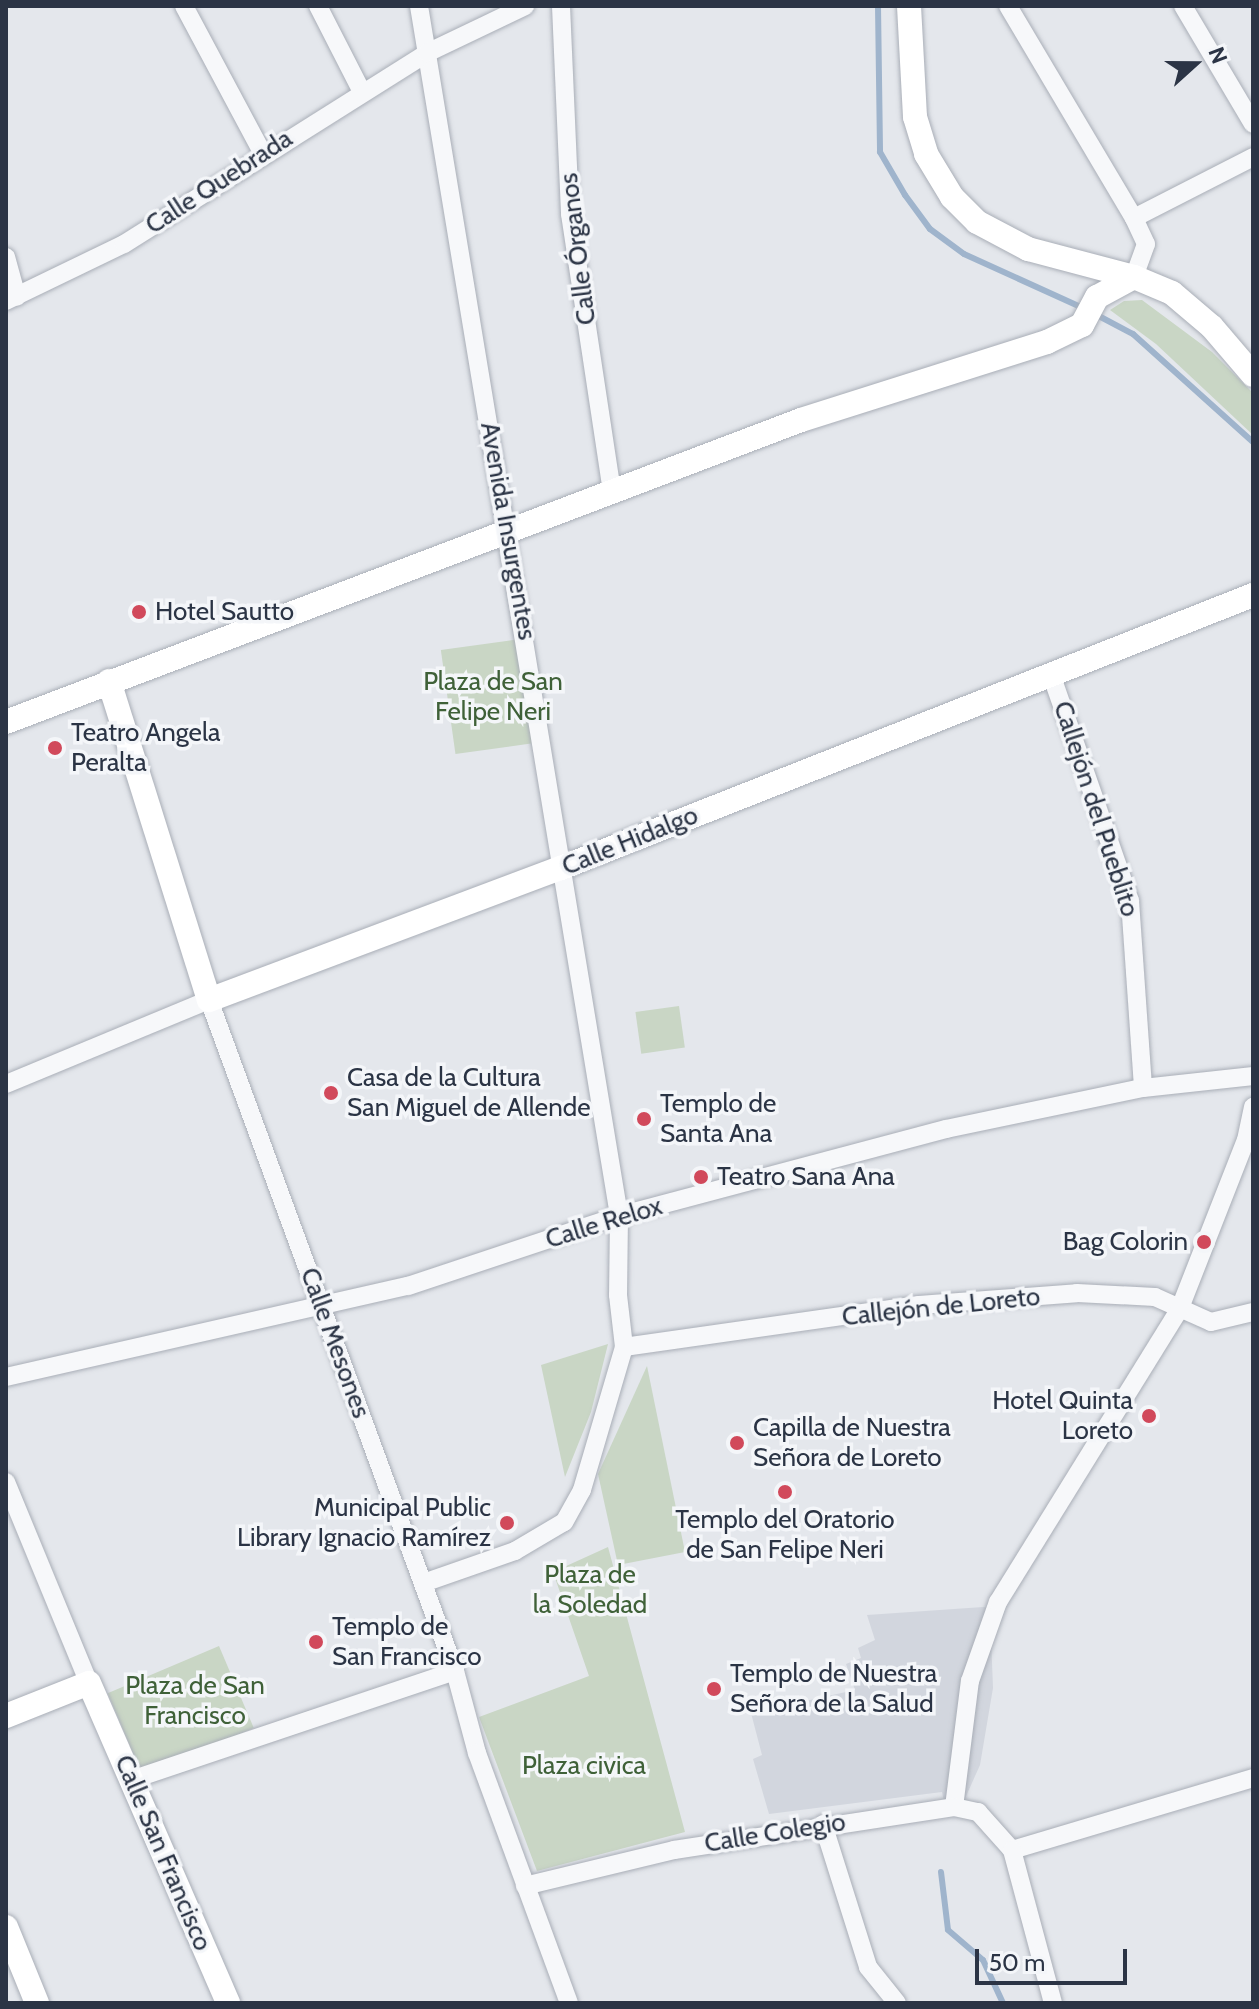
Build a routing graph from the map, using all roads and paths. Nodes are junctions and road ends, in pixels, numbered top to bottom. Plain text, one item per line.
1 (184, 6) edge
2 (318, 6) edge
3 (419, 6) edge
4 (525, 6) edge
5 (561, 6) edge
6 (909, 6) edge
7 (1008, 6) edge
8 (1183, 6) edge
9 (427, 53) junction
10 (362, 92) junction
11 (1253, 124) edge
12 (263, 154) junction
13 (1253, 157) edge
14 (1134, 218) junction
15 (6, 257) edge
16 (1134, 277) junction
17 (12, 299) edge
18 (1253, 375) edge
19 (612, 491) junction
20 (507, 531) junction
21 (1253, 595) edge
22 (1051, 674) junction
23 (109, 681) junction
24 (6, 722) edge
25 (561, 868) junction
26 (209, 1000) junction
27 (1253, 1076) edge
28 (6, 1084) edge
29 (1143, 1088) junction
30 (1253, 1107) edge
31 (619, 1216) junction
32 (320, 1303) junction
33 (1180, 1308) junction
34 (1253, 1312) edge
35 (624, 1347) junction
36 (6, 1377) edge
37 (6, 1482) edge
38 (423, 1583) junction
39 (455, 1671) junction
40 (89, 1683) junction
41 (6, 1716) edge
42 (1253, 1778) edge
43 (131, 1780) junction
44 (954, 1807) junction
45 (823, 1824) junction
46 (1012, 1850) junction
47 (525, 1886) junction
48 (6, 1927) edge
49 (37, 2003) edge
50 (228, 2003) edge
51 (569, 2003) edge
52 (897, 2003) edge
53 (1053, 2003) edge

1 - 12 street
2 - 10 street
3 - 9 street, Avenida Insurgentes
4 - 9 street, Calle Quebrada
5 - 19 street, Calle Órganos
6 - 16 main road
7 - 14 street
8 - 11 street
9 - 10 street, Calle Quebrada
9 - 20 street, Avenida Insurgentes
10 - 12 street, Calle Quebrada
12 - 17 street, Calle Quebrada
13 - 14 street
14 - 16 street
15 - 17 street
16 - 18 main road
16 - 19 main road
19 - 20 main road
20 - 23 main road
20 - 25 street, Avenida Insurgentes
21 - 22 main road, Calle Hidalgo
22 - 25 main road, Calle Hidalgo
22 - 29 street, Callejón del Pueblito
23 - 24 main road
23 - 26 main road, Calle Mesones
25 - 26 main road, Calle Hidalgo
25 - 31 street, Avenida Insurgentes
26 - 28 street, Calle Hidalgo
26 - 32 street, Calle Mesones
27 - 29 street, Calle Relox
29 - 31 street, Calle Relox
30 - 33 street
31 - 32 street, Calle Relox
31 - 35 street, Avenida Insurgentes
32 - 36 street, Calle Relox
32 - 38 street, Calle Mesones
33 - 34 street, Callejón de Loreto
33 - 35 street, Callejón de Loreto
33 - 44 street
35 - 38 street, Avenida Insurgentes
37 - 40 street, Calle San Francisco
38 - 39 street, Calle Mesones
39 - 43 street
39 - 47 street, Calle Mesones
40 - 41 main road
40 - 43 main road, Calle San Francisco
42 - 46 street
43 - 50 main road, Calle San Francisco
44 - 45 street, Calle Colegio
44 - 46 street
45 - 47 street, Calle Colegio
45 - 52 street
46 - 53 street
47 - 51 street, Calle Mesones
48 - 49 main road

